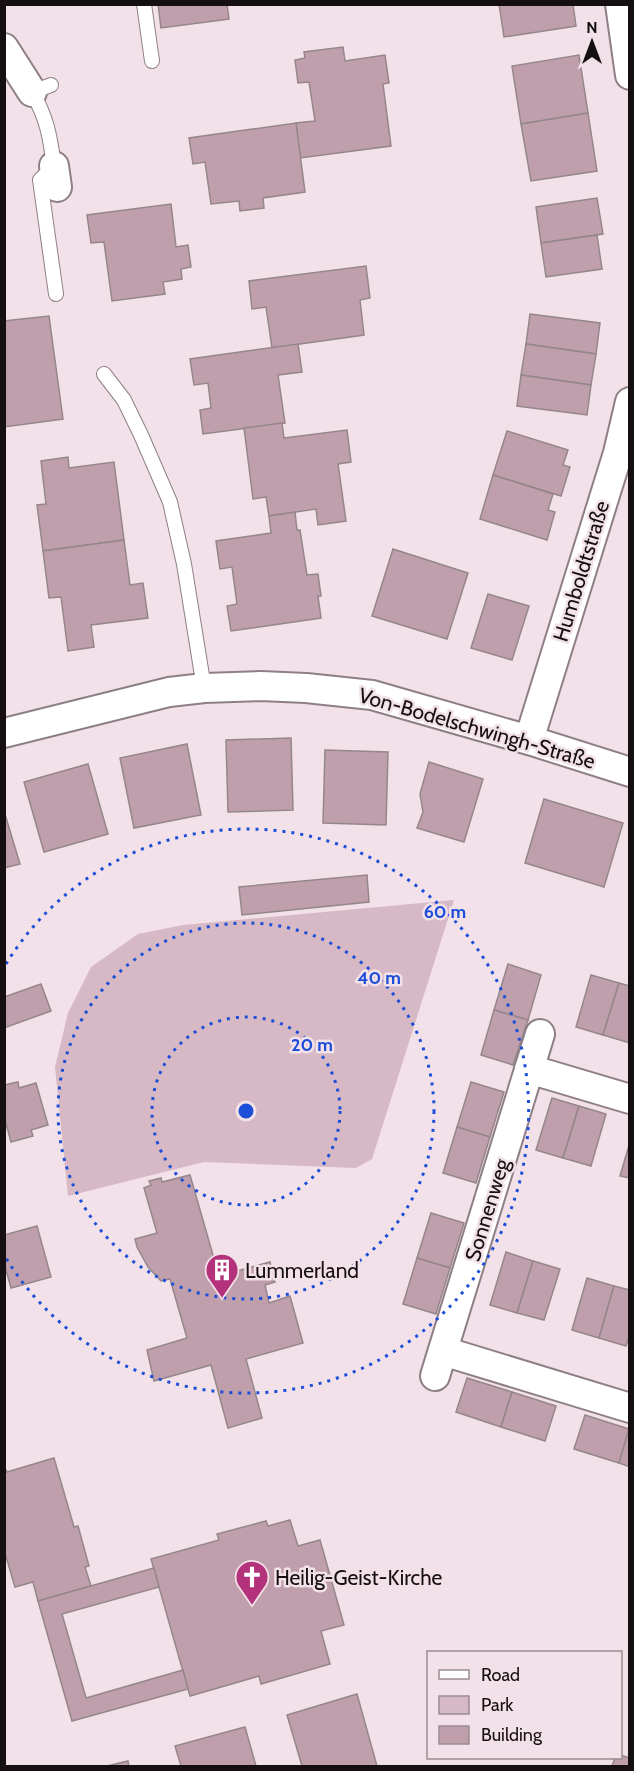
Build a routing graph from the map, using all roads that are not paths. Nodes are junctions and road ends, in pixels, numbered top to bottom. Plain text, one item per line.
1 (144, 4) edge
2 (620, 4) edge
3 (4, 48) edge
4 (152, 61) dead end
5 (630, 75) edge
6 (41, 88) joint
7 (56, 294) dead end
8 (104, 374) dead end
9 (630, 402) edge
10 (204, 688) junction
11 (4, 733) edge
12 (529, 740) junction
13 (630, 772) edge
14 (540, 1034) dead end
15 (529, 1069) junction
16 (630, 1099) edge
17 (630, 1408) edge

1 - 4 lane
2 - 5 street
3 - 6 street
6 - 7 lane
8 - 10 lane
9 - 12 street, Humboldtstraße
10 - 11 street, Von-Bodelschwingh-Straße
10 - 12 street, Von-Bodelschwingh-Straße
12 - 13 street, Von-Bodelschwingh-Straße
14 - 15 street, Sonnenweg
15 - 16 street
15 - 17 street, Sonnenweg

